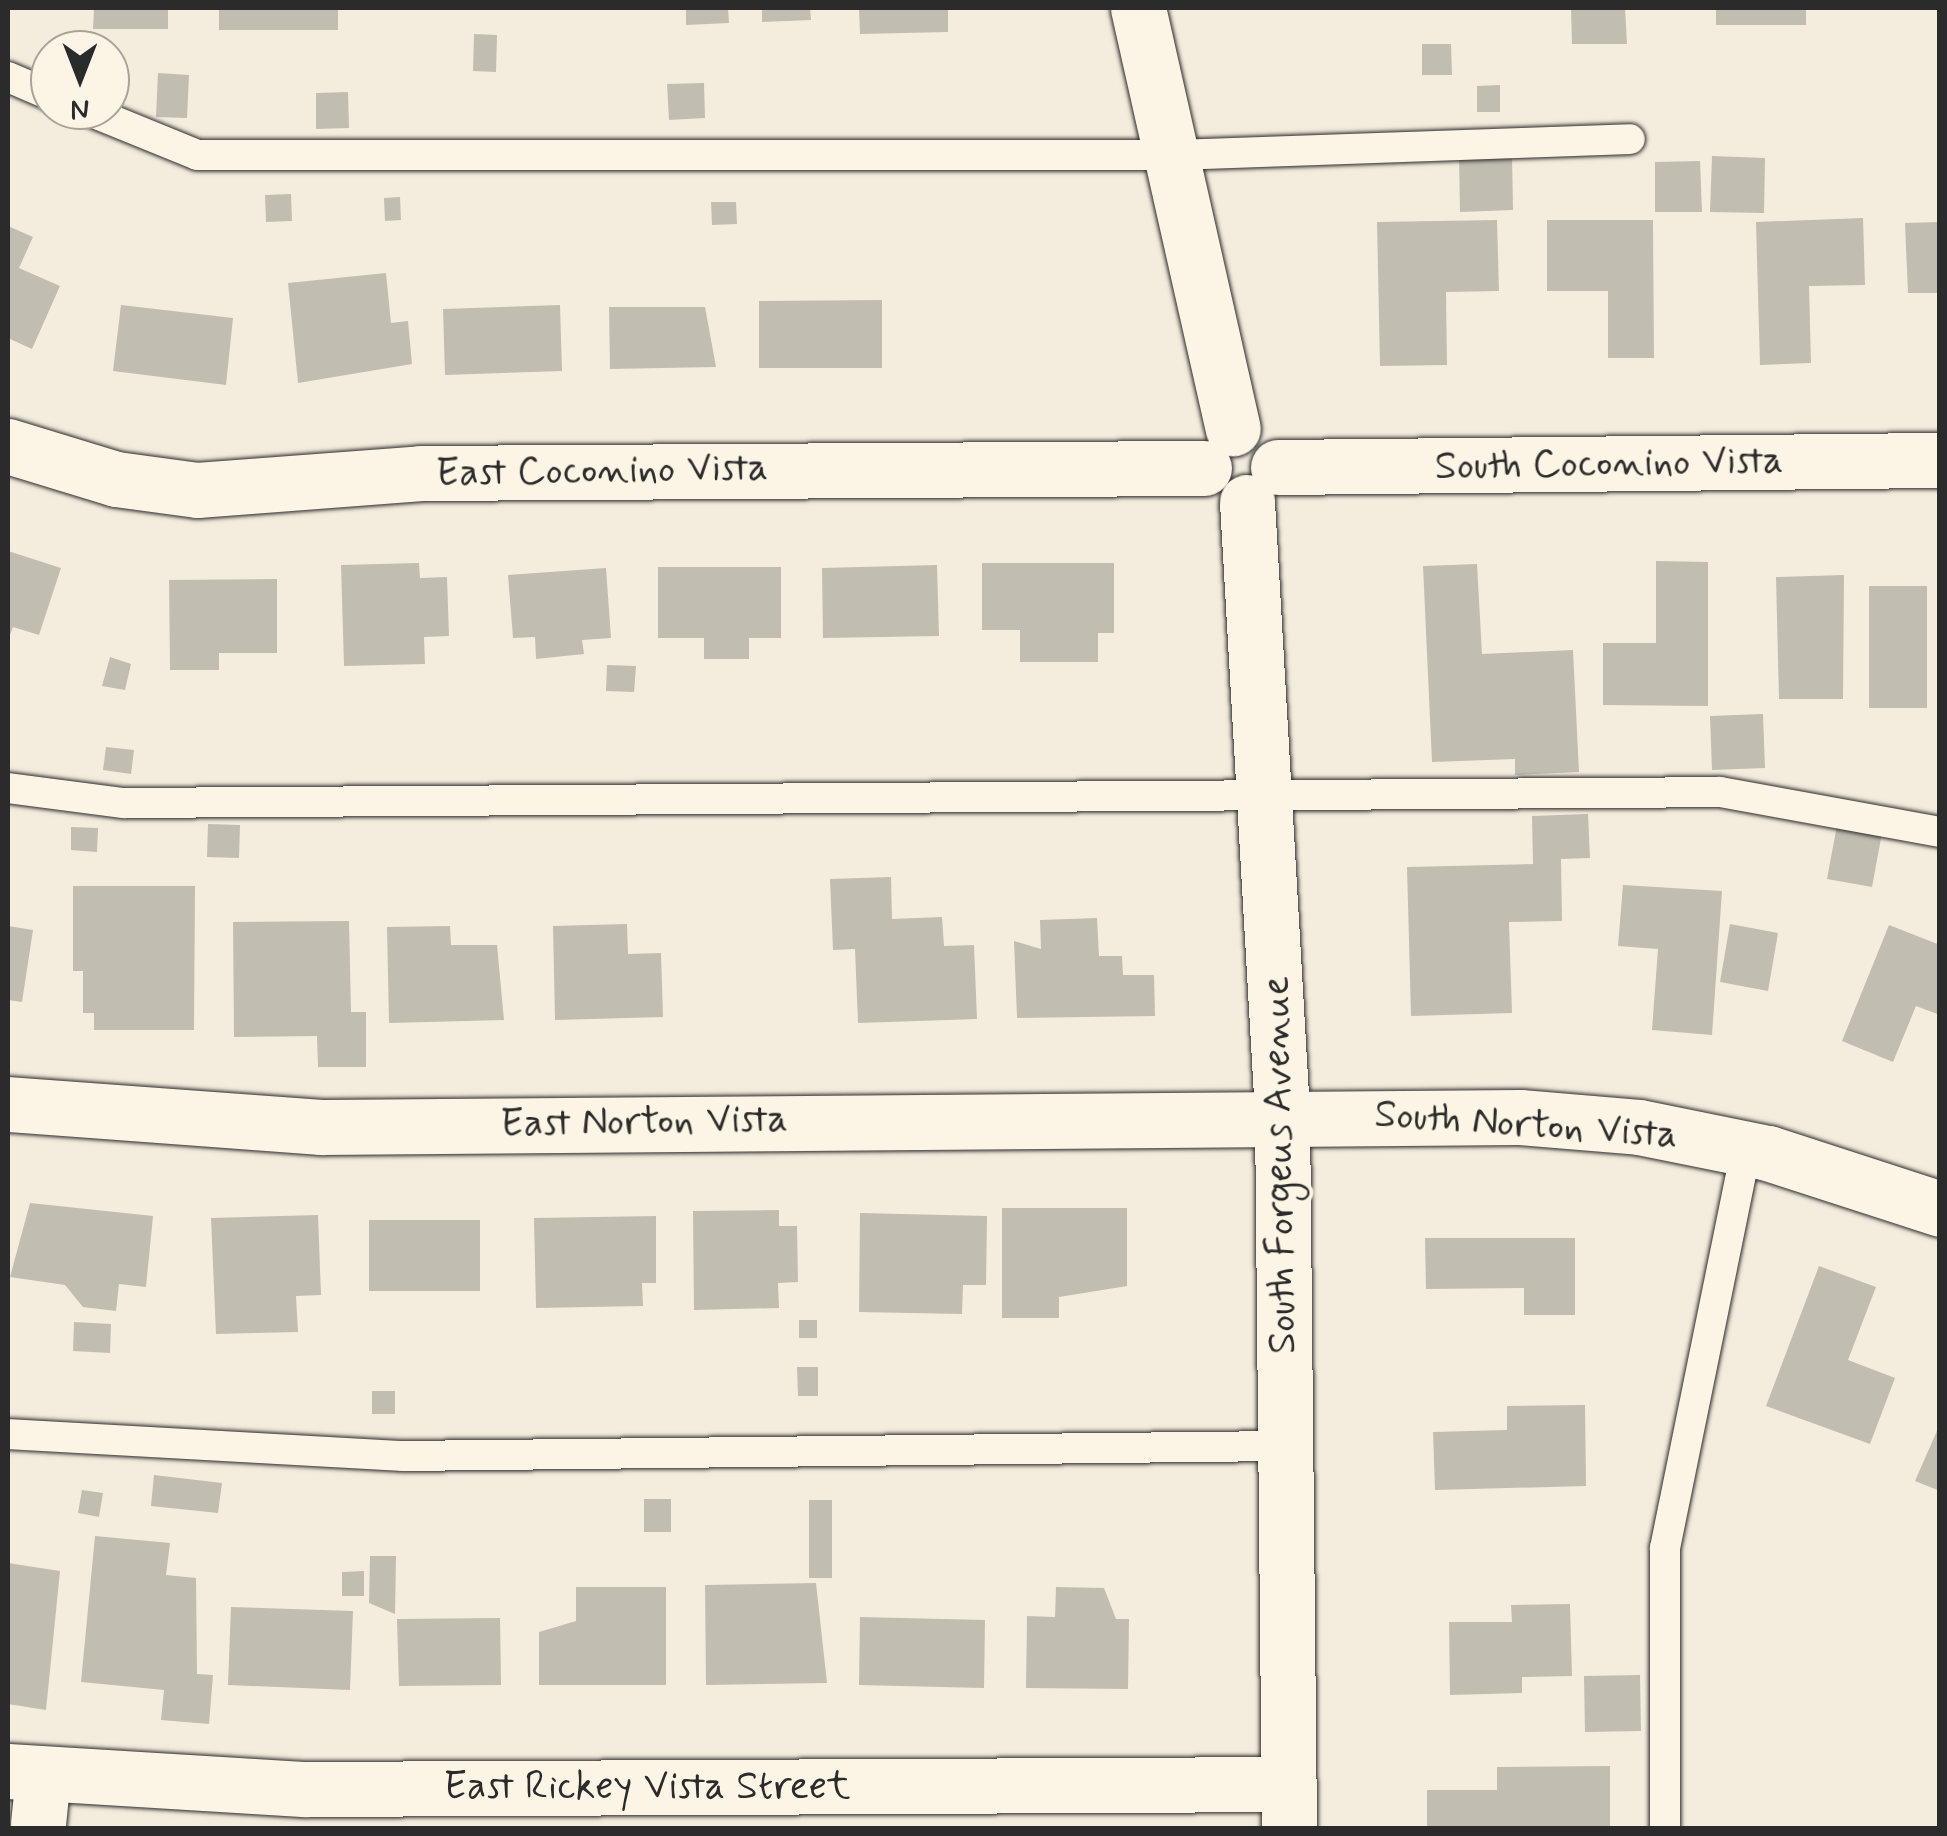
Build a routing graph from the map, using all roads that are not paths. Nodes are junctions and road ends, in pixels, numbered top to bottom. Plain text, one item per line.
1 (1138, 8) edge
2 (130, 128) edge
3 (1630, 138) dead end
4 (1176, 155) junction
5 (8, 446) edge
6 (1218, 448) junction
7 (1940, 460) edge
8 (1262, 484) junction
9 (8, 788) edge
10 (1268, 794) junction
11 (1940, 832) edge
12 (8, 1104) edge
13 (1282, 1112) junction
14 (1746, 1148) junction
15 (1940, 1209) edge
16 (8, 1434) edge
17 (1284, 1446) junction
18 (30, 1790) edge
19 (1288, 1806) edge
20 (1665, 1828) edge

1 - 4 street
2 - 4 lane
3 - 4 lane
4 - 6 street
5 - 6 street, East Coconino Vista
6 - 8 street
7 - 8 street, South Coconino Vista
8 - 10 street, South Forgeus Avenue
9 - 10 lane
10 - 11 lane
10 - 13 street, South Forgeus Avenue
12 - 13 street, East Norton Vista
13 - 14 street, South Norton Vista
13 - 17 street, South Forgeus Avenue
14 - 15 street, South Norton Vista
14 - 20 lane
16 - 17 lane
17 - 19 street, South Forgeus Avenue
18 - 19 street, East Rickey Vista Street

